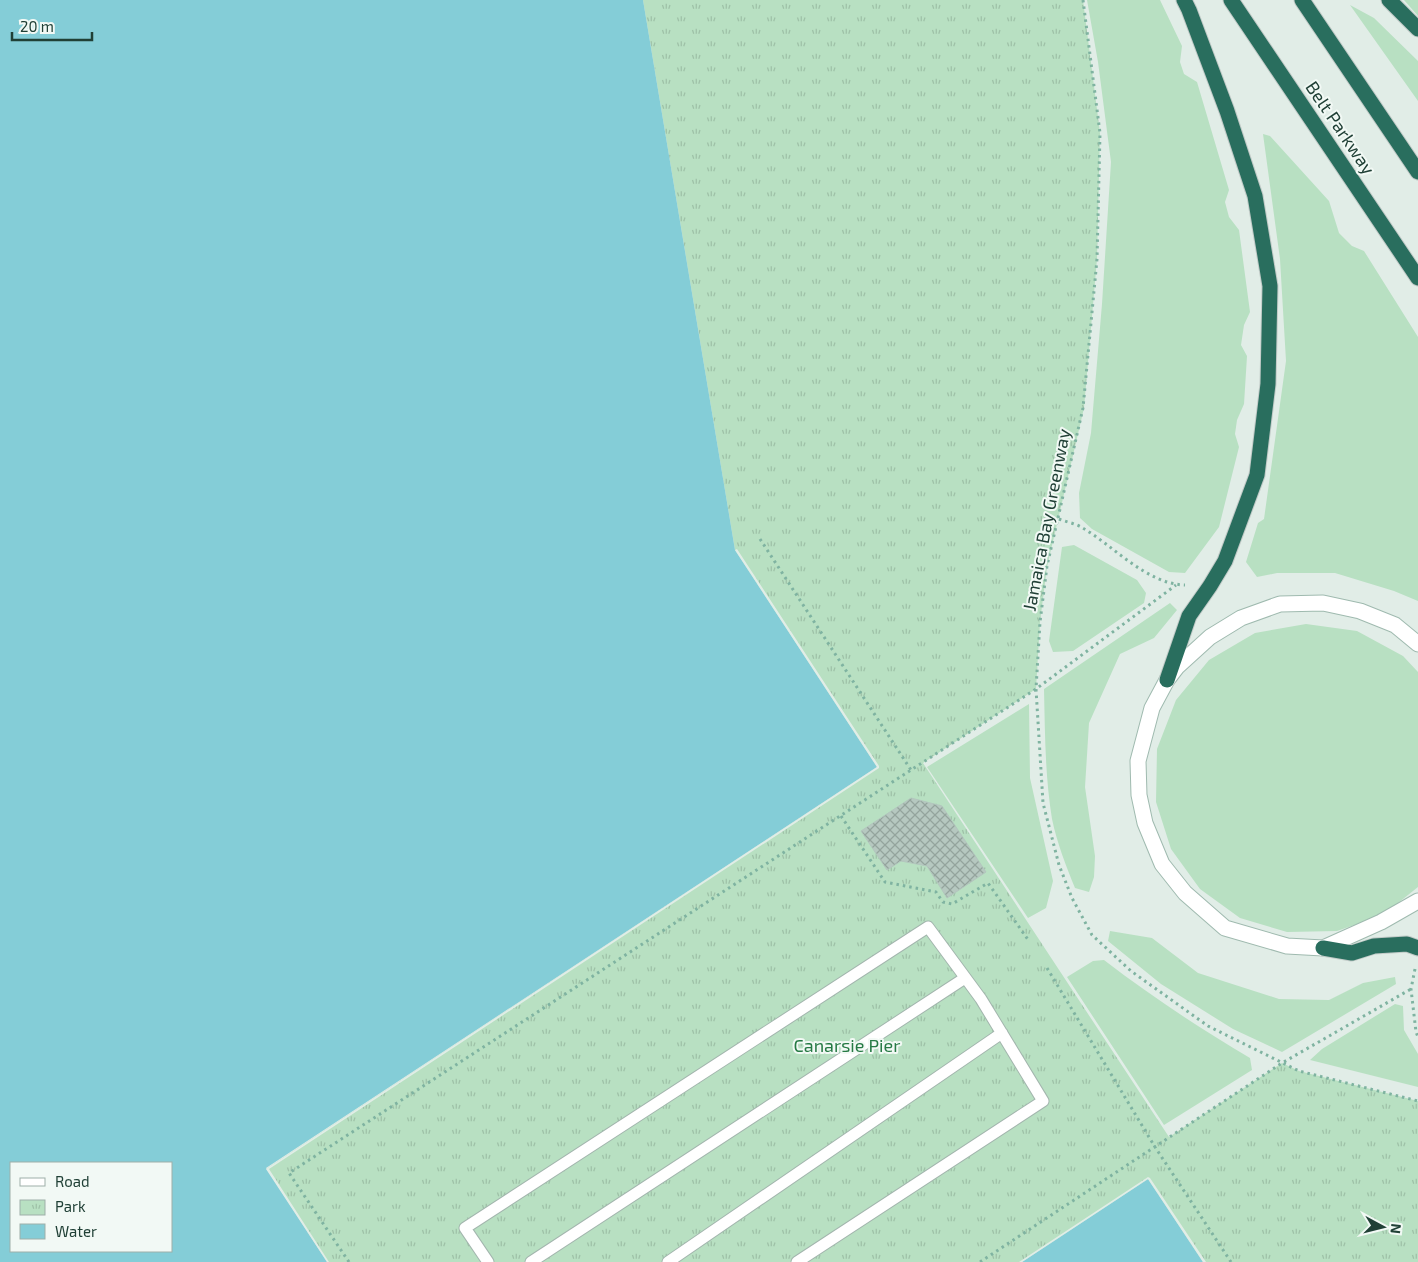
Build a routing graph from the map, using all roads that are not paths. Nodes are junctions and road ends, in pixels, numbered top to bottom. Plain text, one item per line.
1 (1184, 0) edge
2 (1231, 0) edge
3 (1302, 0) edge
4 (1389, 0) edge
5 (1418, 29) edge
6 (1418, 172) edge
7 (1418, 278) edge
8 (1394, 625) junction
9 (1418, 634) edge
10 (1418, 644) edge
11 (1167, 680) junction
12 (1418, 901) edge
13 (1323, 948) junction
14 (1418, 948) edge
15 (966, 978) junction
16 (1002, 1033) junction
17 (488, 1262) edge
18 (531, 1262) edge
19 (668, 1262) edge
20 (797, 1262) edge

1 - 11 highway
2 - 7 highway, Belt Parkway
3 - 6 highway
4 - 5 highway
8 - 9 main road
8 - 10 main road
8 - 11 main road
11 - 13 main road
12 - 13 main road
13 - 14 highway
15 - 16 lane
15 - 17 lane
15 - 18 lane
16 - 19 lane
16 - 20 lane

